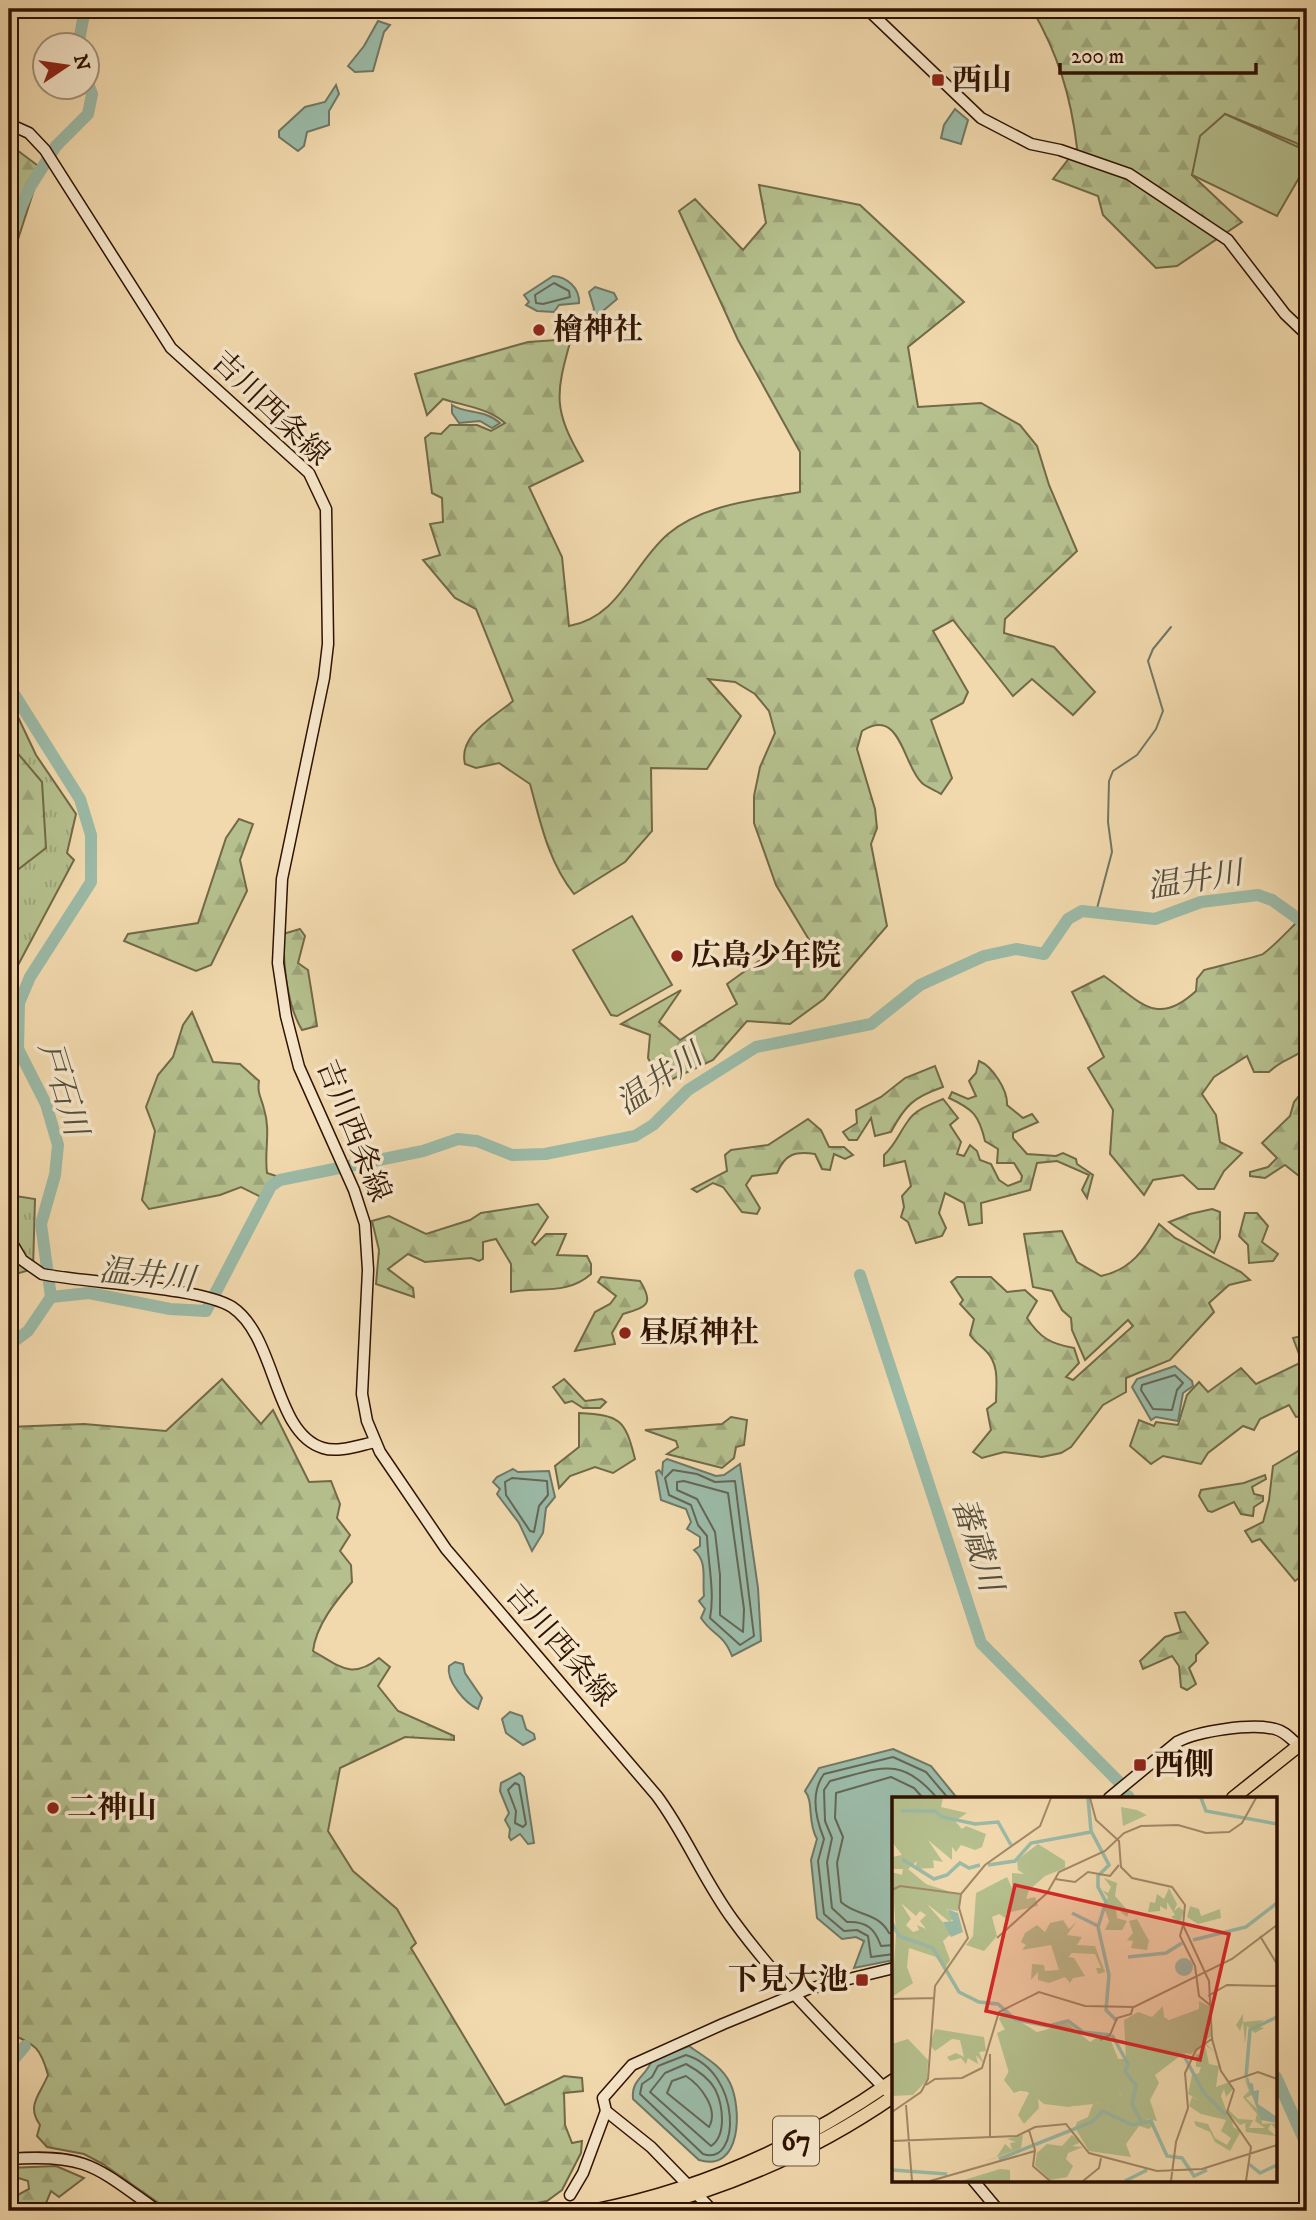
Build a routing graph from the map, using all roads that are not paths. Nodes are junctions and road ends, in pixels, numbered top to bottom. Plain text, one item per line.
1 (867, 9) edge
2 (9, 124) edge
3 (1307, 335) edge
4 (9, 1238) edge
5 (375, 1442) junction
6 (1302, 1742) edge
7 (1110, 1797) edge
8 (1234, 1797) edge
9 (1247, 1797) edge
10 (892, 1969) edge
11 (795, 1995) junction
12 (892, 2092) edge
13 (607, 2111) junction
14 (9, 2159) edge
15 (975, 2182) edge
16 (694, 2191) junction
17 (570, 2195) dead end
18 (158, 2211) edge
19 (592, 2211) edge
20 (637, 2211) edge
21 (713, 2211) edge
22 (999, 2211) edge

1 - 3 main road
2 - 5 main road, 吉川西条線
4 - 5 main road
5 - 11 main road, 吉川西条線
6 - 7 main road
6 - 8 main road
6 - 9 main road
10 - 11 main road
11 - 12 main road, 吉川西条線
11 - 13 main road
12 - 16 main road, 67
13 - 16 main road
13 - 17 main road
14 - 18 main road
15 - 22 main road
16 - 19 main road, 67
16 - 20 main road, 67
16 - 21 main road

